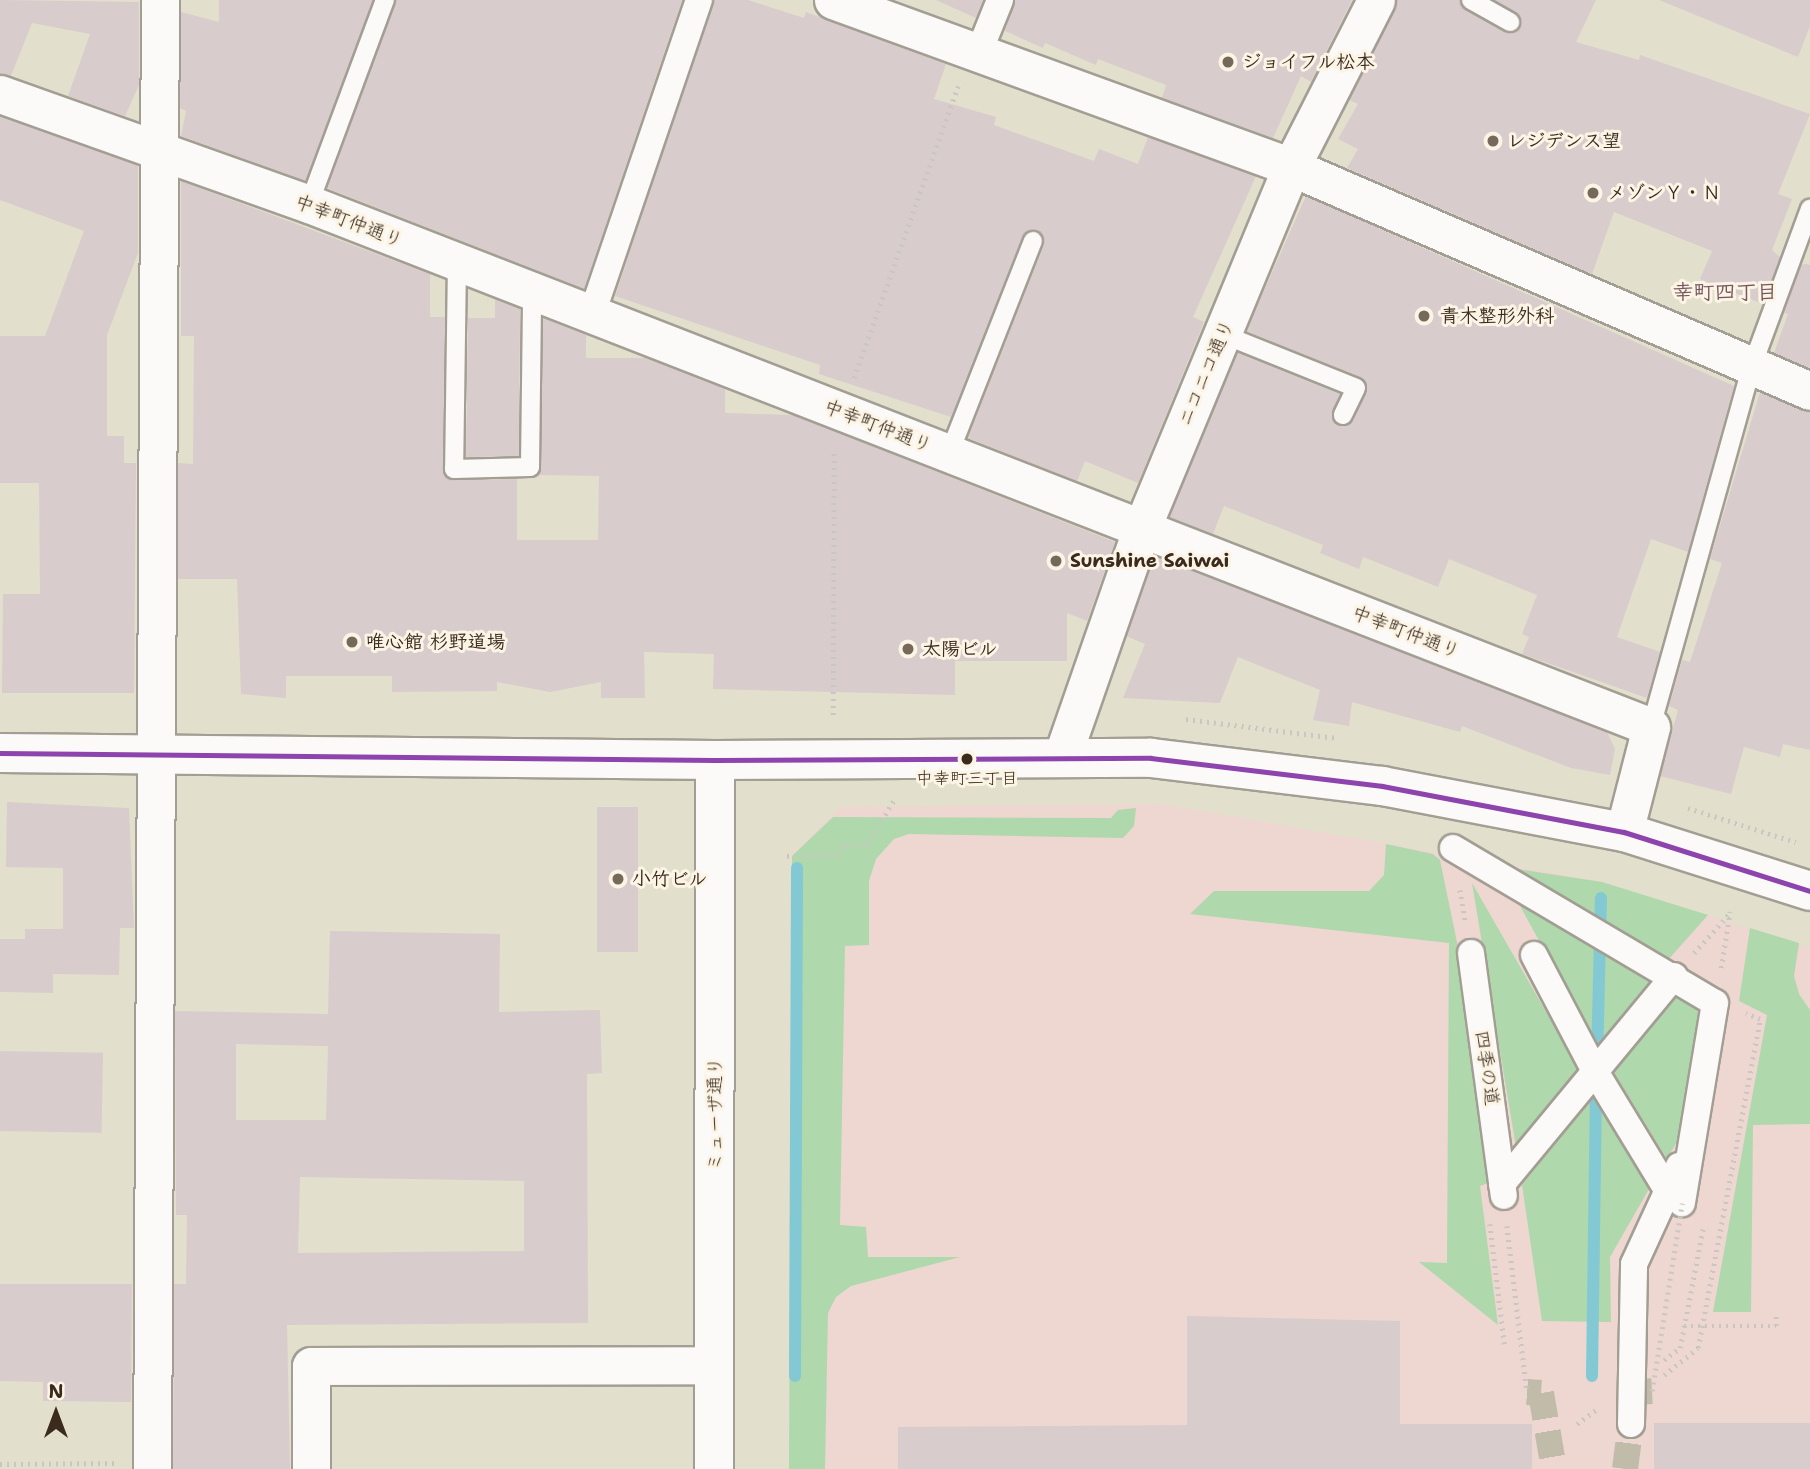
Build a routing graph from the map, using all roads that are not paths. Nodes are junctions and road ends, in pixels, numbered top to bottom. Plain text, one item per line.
1 (160, 0) edge
2 (385, 0) edge
3 (699, 0) edge
4 (833, 0) edge
5 (1000, 0) edge
6 (1376, 0) edge
7 (1471, 0) edge
8 (1510, 22) dead end
9 (975, 50) junction
10 (0, 94) edge
11 (157, 151) junction
12 (1291, 167) junction
13 (309, 204) junction
14 (1810, 209) edge
15 (1033, 241) dead end
16 (457, 262) junction
17 (532, 290) junction
18 (592, 314) junction
19 (1222, 334) junction
20 (1751, 369) junction
21 (1810, 391) edge
22 (1343, 415) dead end
23 (949, 454) junction
24 (1141, 530) junction
25 (1651, 727) junction
26 (0, 753) edge
27 (154, 753) junction
28 (1062, 757) junction
29 (715, 760) junction
30 (1624, 832) junction
31 (1452, 848) dead end
32 (1810, 891) edge
33 (1471, 953) dead end
34 (1534, 955) dead end
35 (1674, 976) junction
36 (1597, 1073) junction
37 (1675, 1197) junction
38 (714, 1365) junction
39 (1631, 1424) dead end
40 (152, 1466) edge
41 (311, 1469) edge
42 (714, 1469) edge

1 - 11 street
2 - 13 lane
3 - 18 street
4 - 9 street
5 - 9 street
6 - 12 street, ニコニコ通り
7 - 8 lane
9 - 12 street
10 - 11 street, 中幸町仲通り
11 - 13 street, 中幸町仲通り
11 - 27 street
12 - 19 street, ニコニコ通り
12 - 20 street
13 - 16 street, 中幸町仲通り
14 - 20 lane
15 - 23 lane
16 - 17 street, 中幸町仲通り
16 - 17 lane
17 - 18 street, 中幸町仲通り
18 - 23 street, 中幸町仲通り
19 - 22 lane
19 - 24 street, ニコニコ通り
20 - 21 street
20 - 25 lane
23 - 24 street, 中幸町仲通り
24 - 25 street, 中幸町仲通り
24 - 28 street, ニコニコ通り
25 - 30 street
26 - 27 street
27 - 29 street
27 - 40 street
28 - 29 street
28 - 30 street
29 - 38 street, ミューザ通り
30 - 32 street
31 - 35 street
33 - 36 street, 四季の道
34 - 36 street
35 - 36 street
35 - 37 street
36 - 37 street
37 - 39 street
38 - 41 street
38 - 42 street, ミューザ通り

